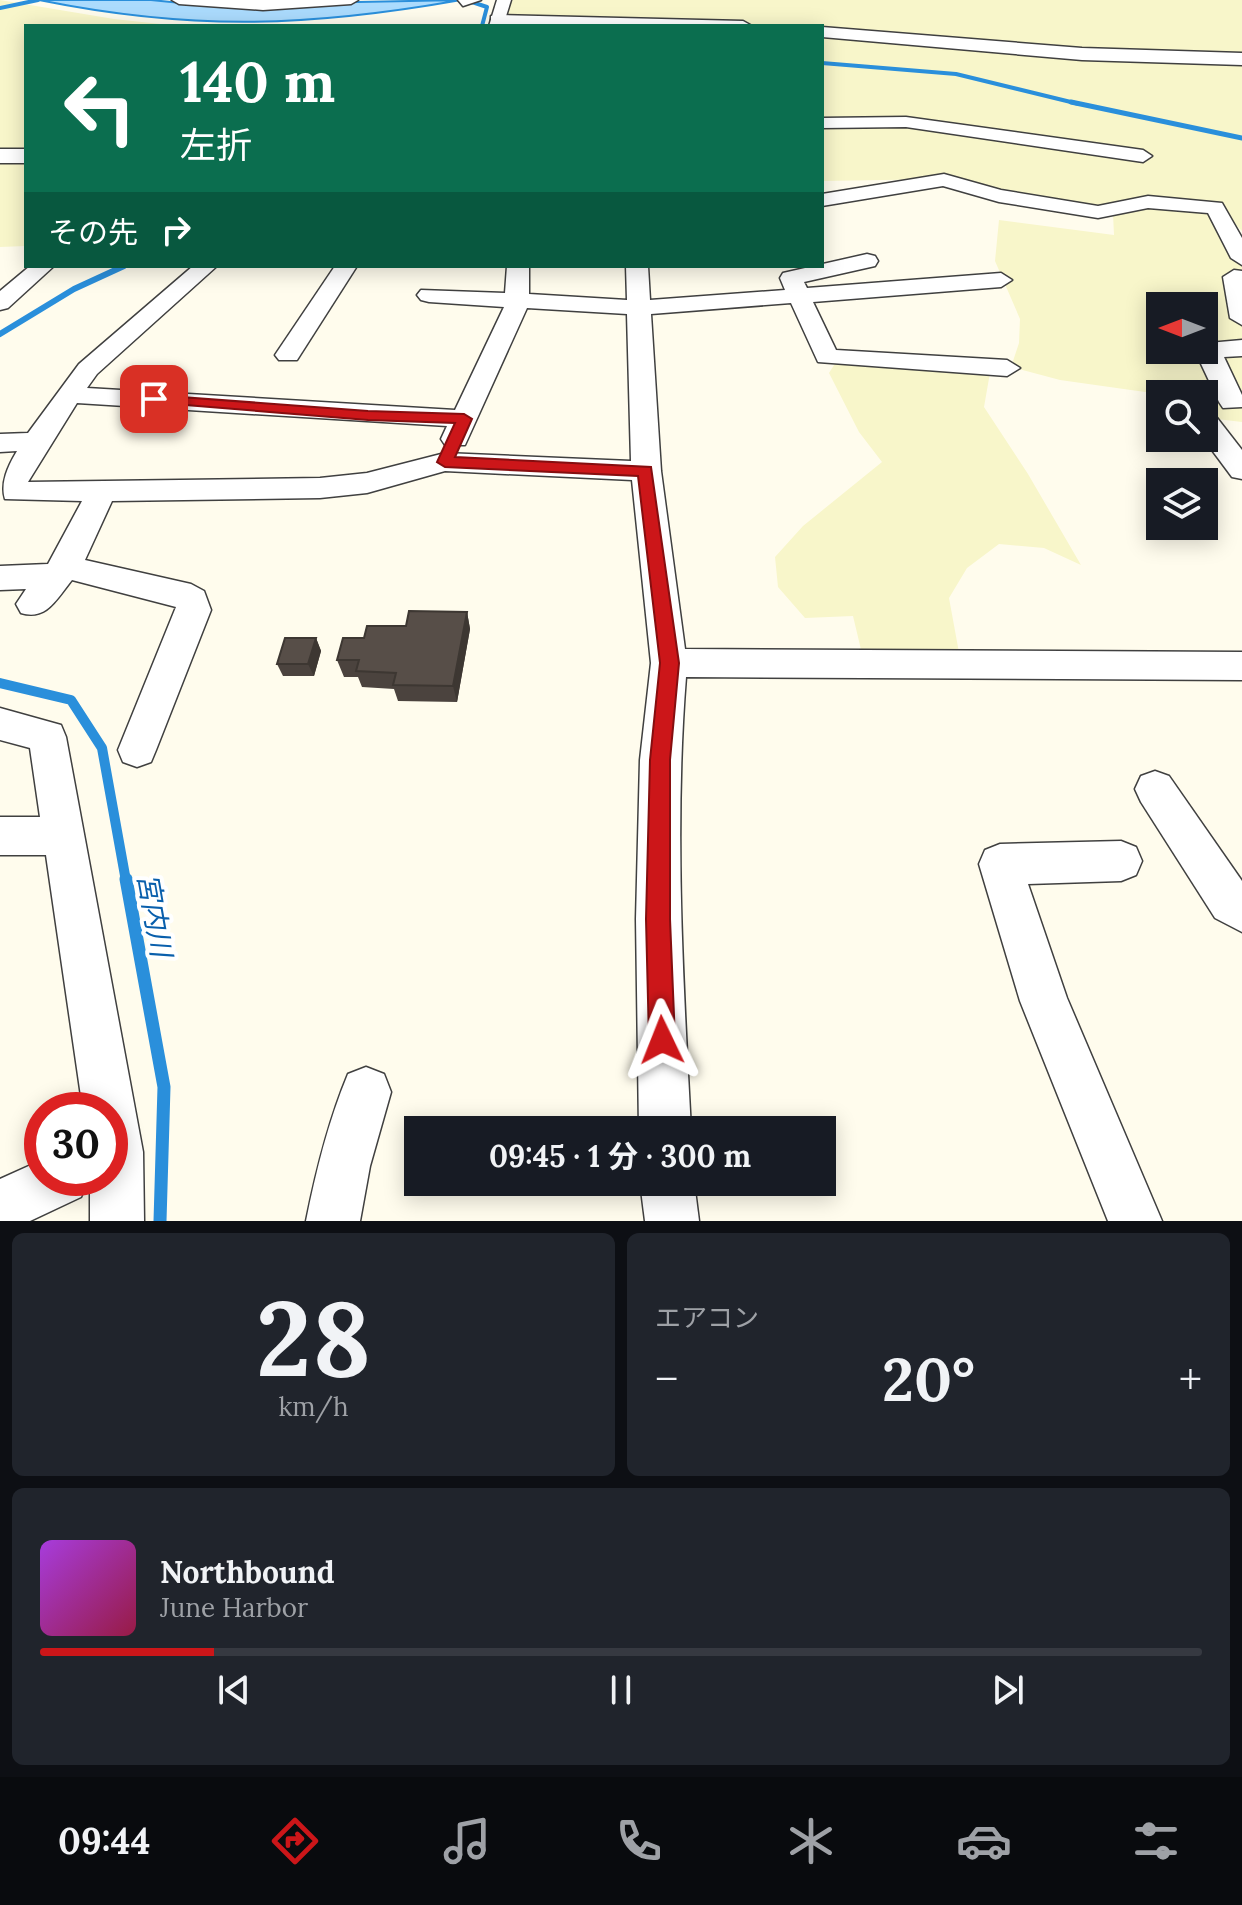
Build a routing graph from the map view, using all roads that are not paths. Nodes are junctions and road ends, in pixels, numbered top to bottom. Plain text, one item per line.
1 (179, 0) edge
2 (351, 0) edge
3 (504, 0) edge
4 (305, 2) edge
5 (496, 23) edge
6 (578, 24) edge
7 (824, 32) edge
8 (1242, 59) edge
9 (824, 123) edge
10 (0, 156) edge
11 (24, 156) edge
12 (1143, 156) dead end
13 (824, 200) edge
14 (1242, 258) edge
15 (867, 261) dead end
16 (41, 268) edge
17 (204, 268) edge
18 (345, 268) edge
19 (518, 268) edge
20 (637, 268) edge
21 (1242, 278) edge
22 (1001, 280) dead end
23 (429, 295) dead end
24 (797, 296) junction
25 (519, 299) junction
26 (0, 303) edge
27 (641, 308) junction
28 (1242, 318) edge
29 (1242, 348) edge
30 (288, 355) dead end
31 (1007, 368) dead end
32 (70, 395) junction
33 (1237, 402) edge
34 (464, 419) junction
35 (1218, 438) edge
36 (37, 442) junction
37 (0, 443) edge
38 (445, 462) junction
39 (1242, 470) edge
40 (646, 471) junction
41 (102, 491) junction
42 (61, 572) junction
43 (0, 578) edge
44 (33, 604) dead end
45 (669, 663) junction
46 (1242, 666) edge
47 (0, 724) edge
48 (137, 750) dead end
49 (1155, 789) dead end
50 (0, 836) edge
51 (66, 836) junction
52 (1121, 861) dead end
53 (1242, 910) edge
54 (105, 1092) edge
55 (366, 1092) dead end
56 (665, 1116) edge
57 (24, 1196) edge
58 (116, 1196) edge
59 (669, 1196) edge
60 (0, 1207) edge
61 (117, 1221) edge
62 (333, 1221) edge
63 (672, 1221) edge
64 (1135, 1221) edge

1 - 4 street
2 - 4 street
3 - 5 street
5 - 6 street
7 - 8 street
9 - 12 street
10 - 11 street
13 - 14 street
15 - 24 street
16 - 26 street
17 - 32 street
18 - 30 street
19 - 25 street
20 - 27 street
21 - 28 street
22 - 24 street
23 - 25 street
24 - 27 street
24 - 31 street
25 - 27 street
25 - 34 street
27 - 40 street
29 - 33 street
32 - 34 street
32 - 36 street
34 - 38 street
35 - 39 street
36 - 37 street
36 - 41 street
38 - 40 street
38 - 41 street
40 - 45 street
41 - 42 street
42 - 43 street
42 - 44 street
42 - 48 street
45 - 46 street
45 - 56 street
47 - 51 street
49 - 53 street
50 - 51 street
51 - 54 street
52 - 64 street
55 - 62 street
57 - 60 street
58 - 61 street
59 - 63 street

